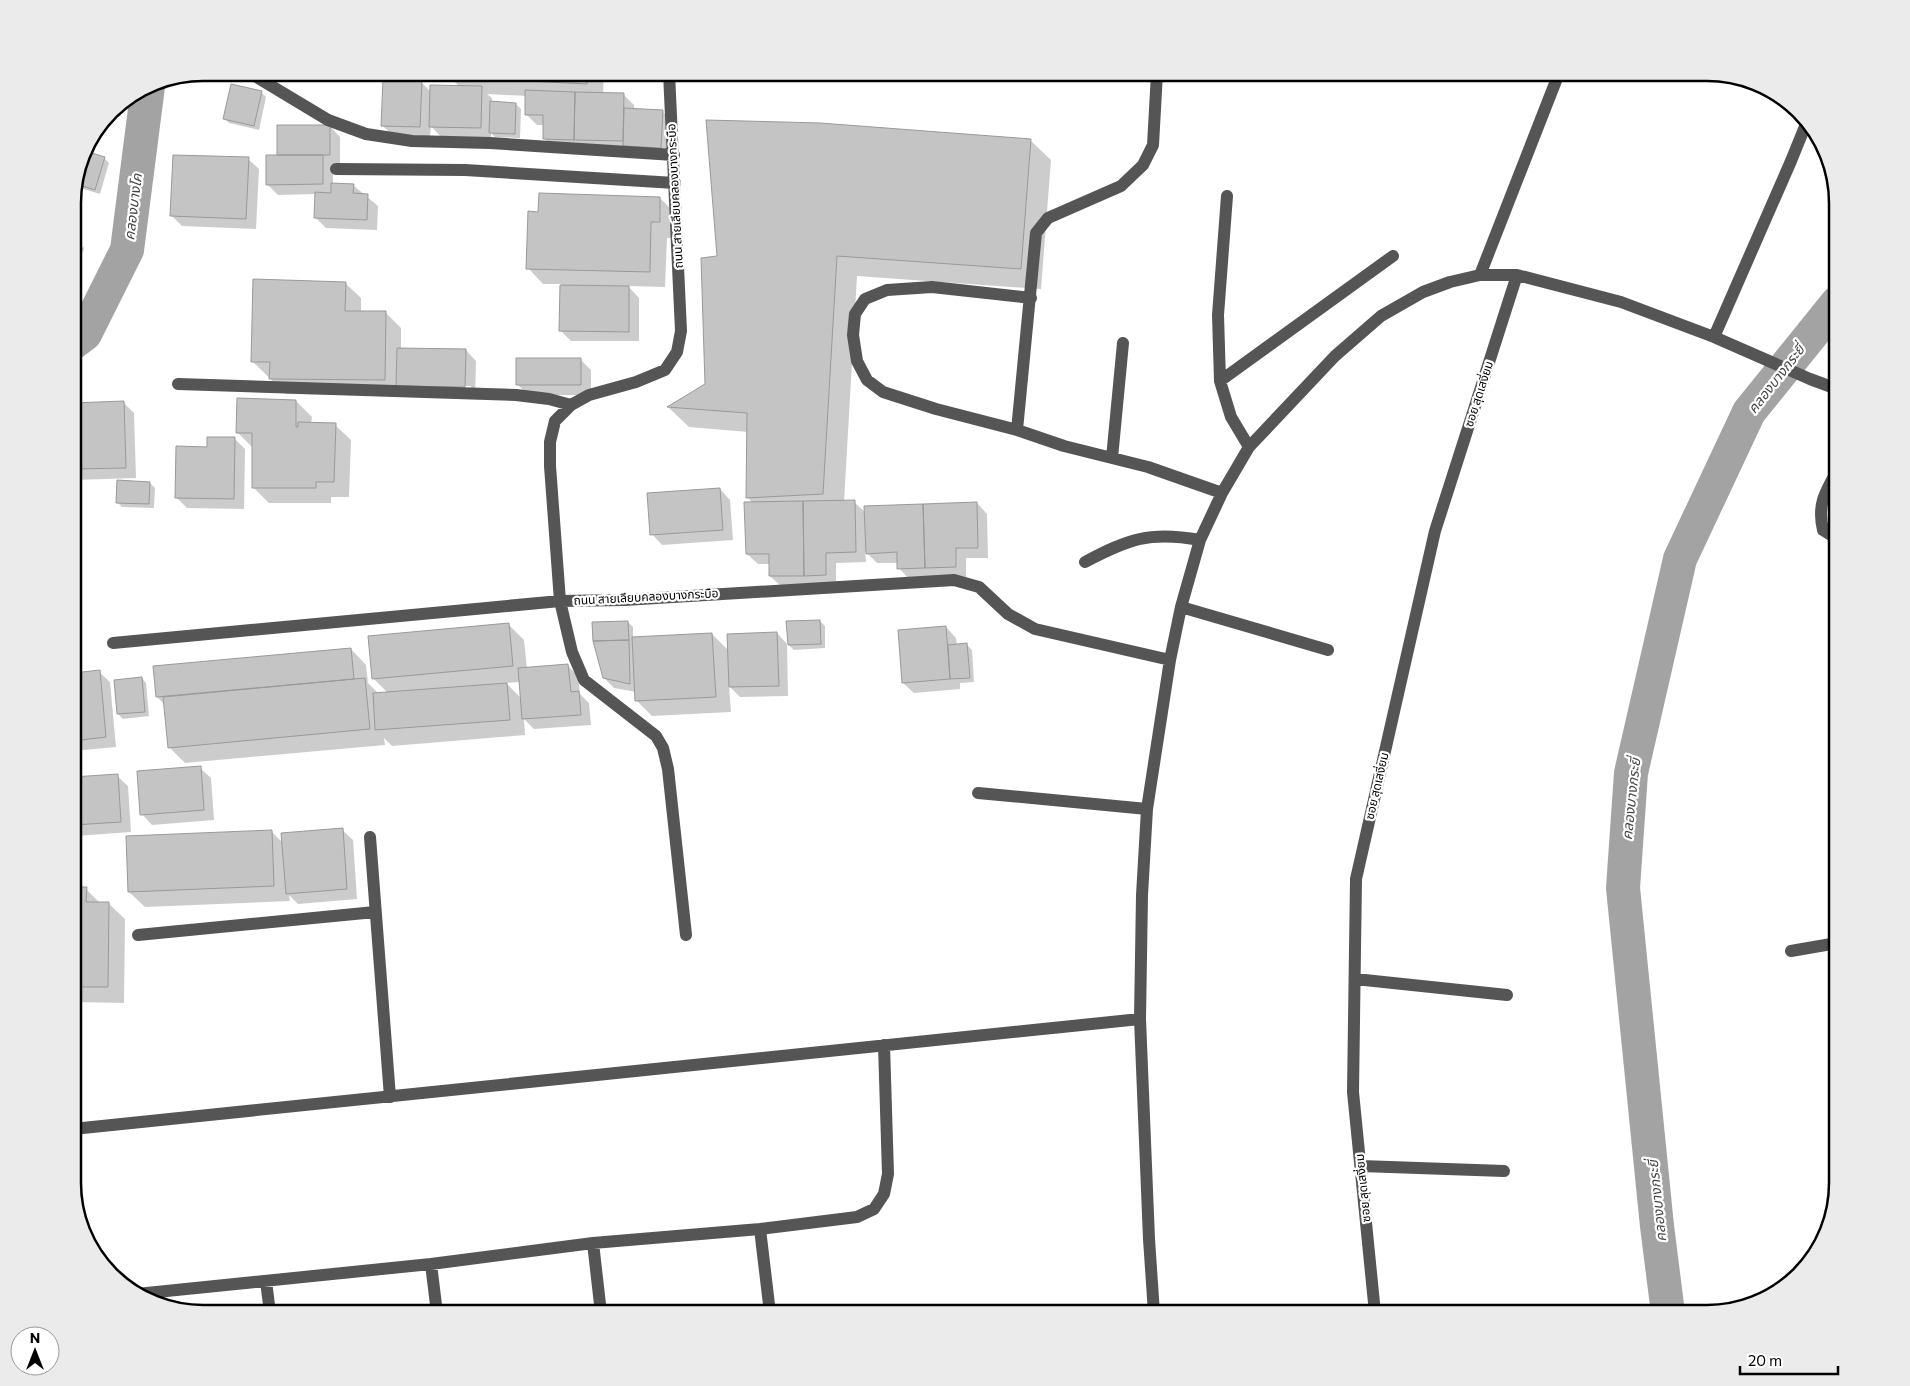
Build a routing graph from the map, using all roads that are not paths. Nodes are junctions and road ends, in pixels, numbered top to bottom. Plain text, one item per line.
1 (265, 81) edge
2 (670, 81) edge
3 (1157, 81) edge
4 (1555, 81) edge
5 (1804, 130) edge
6 (674, 155) junction
7 (336, 169) dead end
8 (675, 183) junction
9 (1227, 196) dead end
10 (1393, 256) dead end
11 (1480, 274) junction
12 (1517, 274) junction
13 (1031, 298) junction
14 (1714, 337) junction
15 (1123, 343) dead end
16 (1220, 381) junction
17 (178, 384) dead end
18 (1829, 386) edge
19 (571, 405) junction
20 (1016, 430) junction
21 (1249, 447) junction
22 (1112, 458) junction
23 (1829, 485) edge
24 (1222, 493) junction
25 (1829, 534) edge
26 (1200, 540) junction
27 (1085, 562) dead end
28 (560, 601) junction
29 (1181, 607) junction
30 (113, 643) dead end
31 (1328, 650) dead end
32 (1170, 660) junction
33 (978, 793) dead end
34 (1147, 809) junction
35 (370, 837) dead end
36 (375, 912) junction
37 (138, 935) dead end
38 (686, 935) dead end
39 (1829, 945) edge
40 (1791, 951) dead end
41 (1355, 979) junction
42 (1507, 995) dead end
43 (1140, 1018) junction
44 (884, 1045) junction
45 (390, 1097) junction
46 (82, 1128) edge
47 (1361, 1166) junction
48 (1504, 1171) dead end
49 (760, 1229) junction
50 (593, 1243) junction
51 (431, 1264) junction
52 (266, 1281) junction
53 (151, 1293) edge
54 (269, 1305) edge
55 (436, 1305) edge
56 (600, 1305) edge
57 (769, 1305) edge
58 (1153, 1305) edge
59 (1374, 1305) edge

1 - 6 street
2 - 6 street, ถนน สายเลียบคลองบางกระบือ
3 - 13 street
4 - 11 street
5 - 14 street
6 - 8 street, ถนน สายเลียบคลองบางกระบือ
7 - 8 street
8 - 19 street, ถนน สายเลียบคลองบางกระบือ
9 - 16 street
10 - 16 street
11 - 12 street
11 - 21 street
12 - 14 street
12 - 41 street, ซอย สุดเสงี่ยม
13 - 20 street
13 - 20 street
14 - 18 street
15 - 22 street
16 - 21 street
17 - 19 street
19 - 28 street, ถนน สายเลียบคลองบางกระบือ
20 - 22 street
21 - 24 street
22 - 24 street
23 - 25 street
24 - 26 street
26 - 27 street
26 - 29 street
28 - 30 street
28 - 32 street, ถนน สายเลียบคลองบางกระบือ
28 - 38 street
29 - 31 street
29 - 32 street
32 - 34 street
33 - 34 street
34 - 43 street
35 - 36 street
36 - 37 street
36 - 45 street
39 - 40 street
41 - 42 street
41 - 47 street, ซอย สุดเสงี่ยม
43 - 44 street
43 - 58 street
44 - 45 street
44 - 49 street
45 - 46 street
47 - 48 street
47 - 59 street, ซอย สุดเสงี่ยม
49 - 50 street
49 - 57 street
50 - 51 street
50 - 56 street
51 - 52 street
51 - 55 street
52 - 53 street
52 - 54 street

